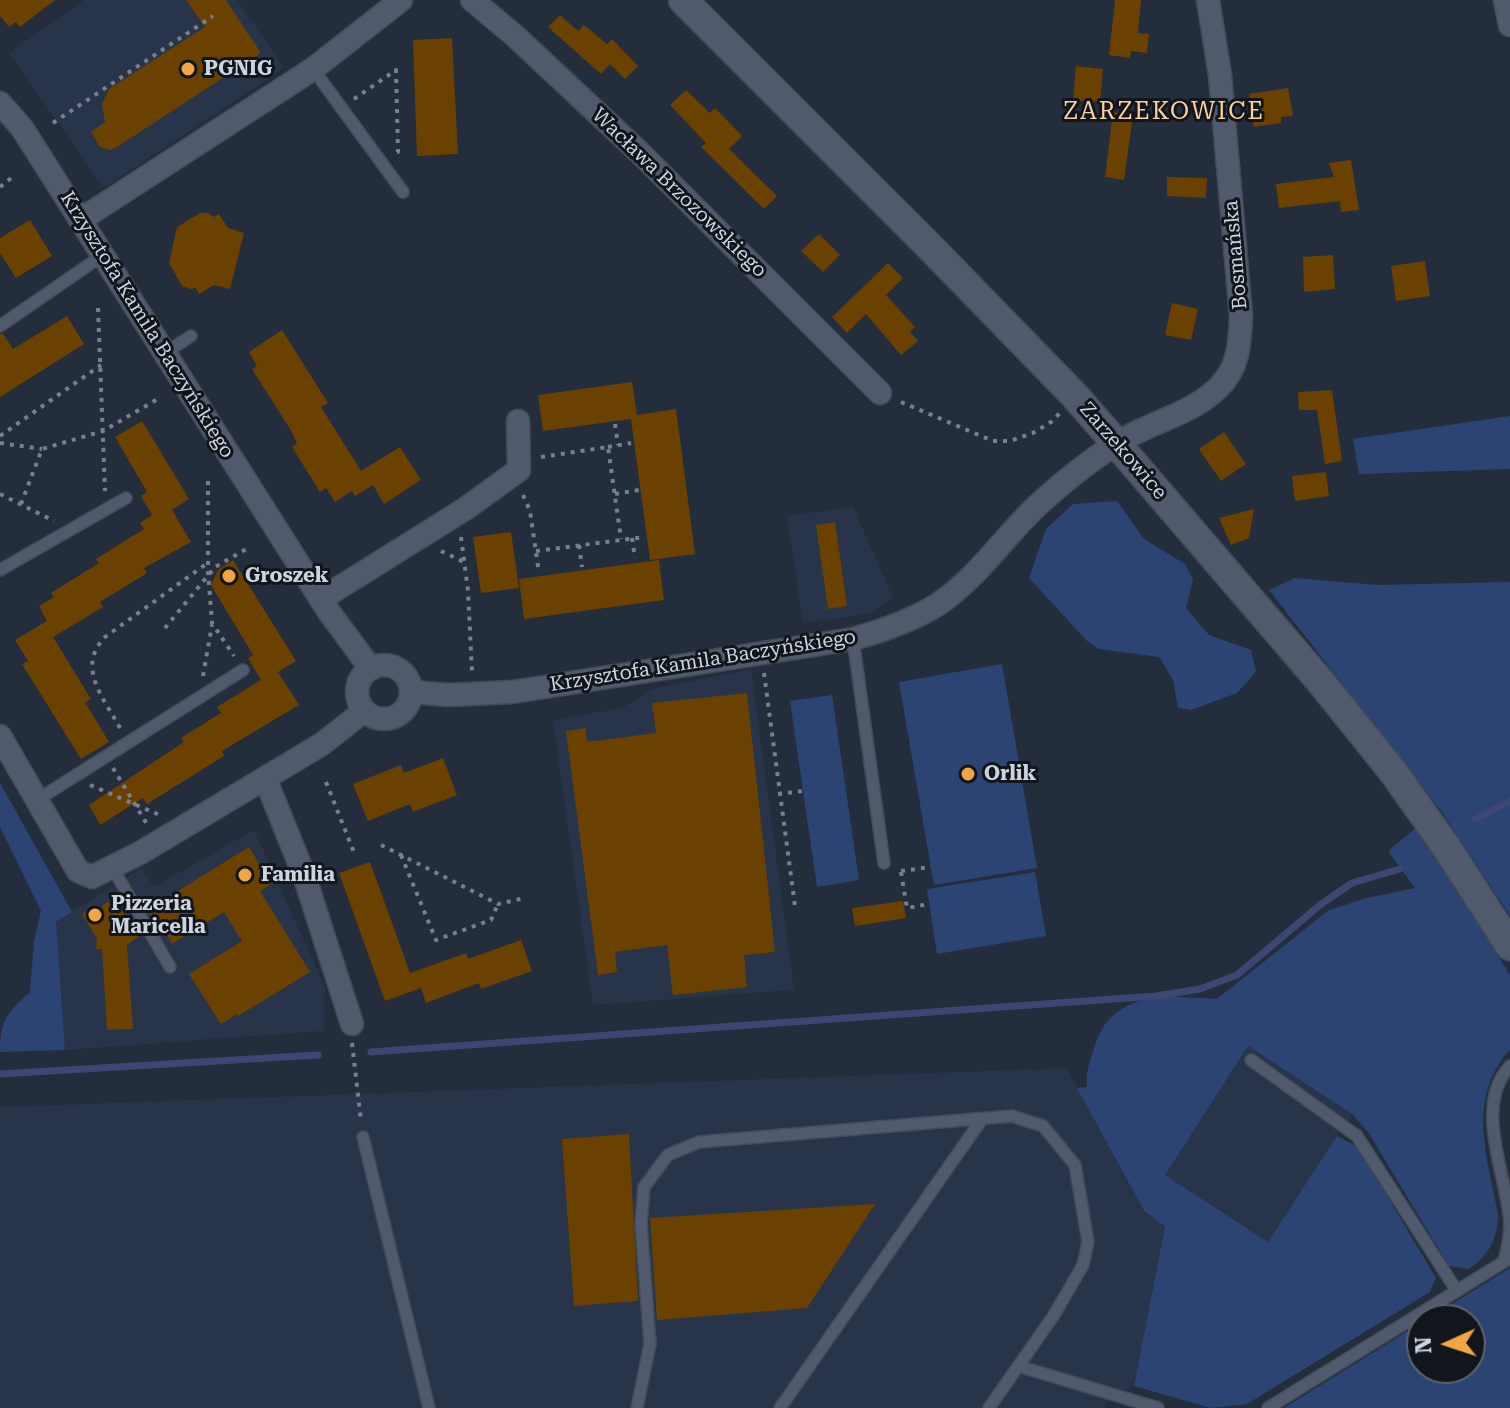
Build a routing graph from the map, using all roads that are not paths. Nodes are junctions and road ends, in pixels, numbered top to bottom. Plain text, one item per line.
1 (401, 0) edge
2 (472, 0) edge
3 (683, 0) edge
4 (1208, 0) edge
5 (1505, 0) edge
6 (1510, 25) edge
7 (313, 69) junction
8 (0, 103) edge
9 (403, 192) dead end
10 (80, 220) junction
11 (103, 255) junction
12 (0, 326) edge
13 (191, 336) dead end
14 (165, 353) junction
15 (880, 393) road end
16 (518, 421) dead end
17 (1116, 443) junction
18 (126, 498) dead end
19 (0, 570) edge
20 (321, 599) junction
21 (853, 639) junction
22 (371, 669) junction
23 (243, 670) road end
24 (412, 692) junction
25 (364, 711) junction
26 (0, 736) edge
27 (265, 778) junction
28 (37, 800) junction
29 (884, 863) road end
30 (107, 871) junction
31 (1510, 946) edge
32 (170, 967) dead end
33 (352, 1024) road end
34 (1251, 1060) dead end
35 (1510, 1066) edge
36 (982, 1119) junction
37 (363, 1137) road end
38 (1507, 1260) edge
39 (1457, 1291) junction
40 (1018, 1366) junction
41 (429, 1408) edge
42 (637, 1408) edge
43 (780, 1408) edge
44 (989, 1408) edge
45 (1158, 1408) edge
46 (1268, 1408) edge

1 - 7 street
2 - 15 street, Wacława Brzozowskiego
3 - 17 street, Zarzekowice
4 - 17 street, Bosmańska
5 - 6 street
7 - 9 lane
7 - 10 street
8 - 10 street, Krzysztofa Kamila Baczyńskiego
10 - 11 street, Krzysztofa Kamila Baczyńskiego
11 - 12 lane
11 - 14 street, Krzysztofa Kamila Baczyńskiego
13 - 14 lane
14 - 20 street, Krzysztofa Kamila Baczyńskiego
16 - 20 street
17 - 21 street, Krzysztofa Kamila Baczyńskiego
17 - 31 street, Zarzekowice
18 - 19 lane
20 - 22 street, Krzysztofa Kamila Baczyńskiego
21 - 24 street, Krzysztofa Kamila Baczyńskiego
21 - 29 lane
22 - 24 street
22 - 25 street
23 - 28 lane
24 - 25 street
25 - 27 street
26 - 28 street
27 - 30 street
27 - 33 street
28 - 30 street
30 - 32 lane
34 - 39 lane
35 - 38 lane
36 - 40 lane
36 - 42 lane
36 - 43 lane
37 - 41 lane
38 - 39 lane
39 - 46 lane
40 - 44 lane
40 - 45 lane

